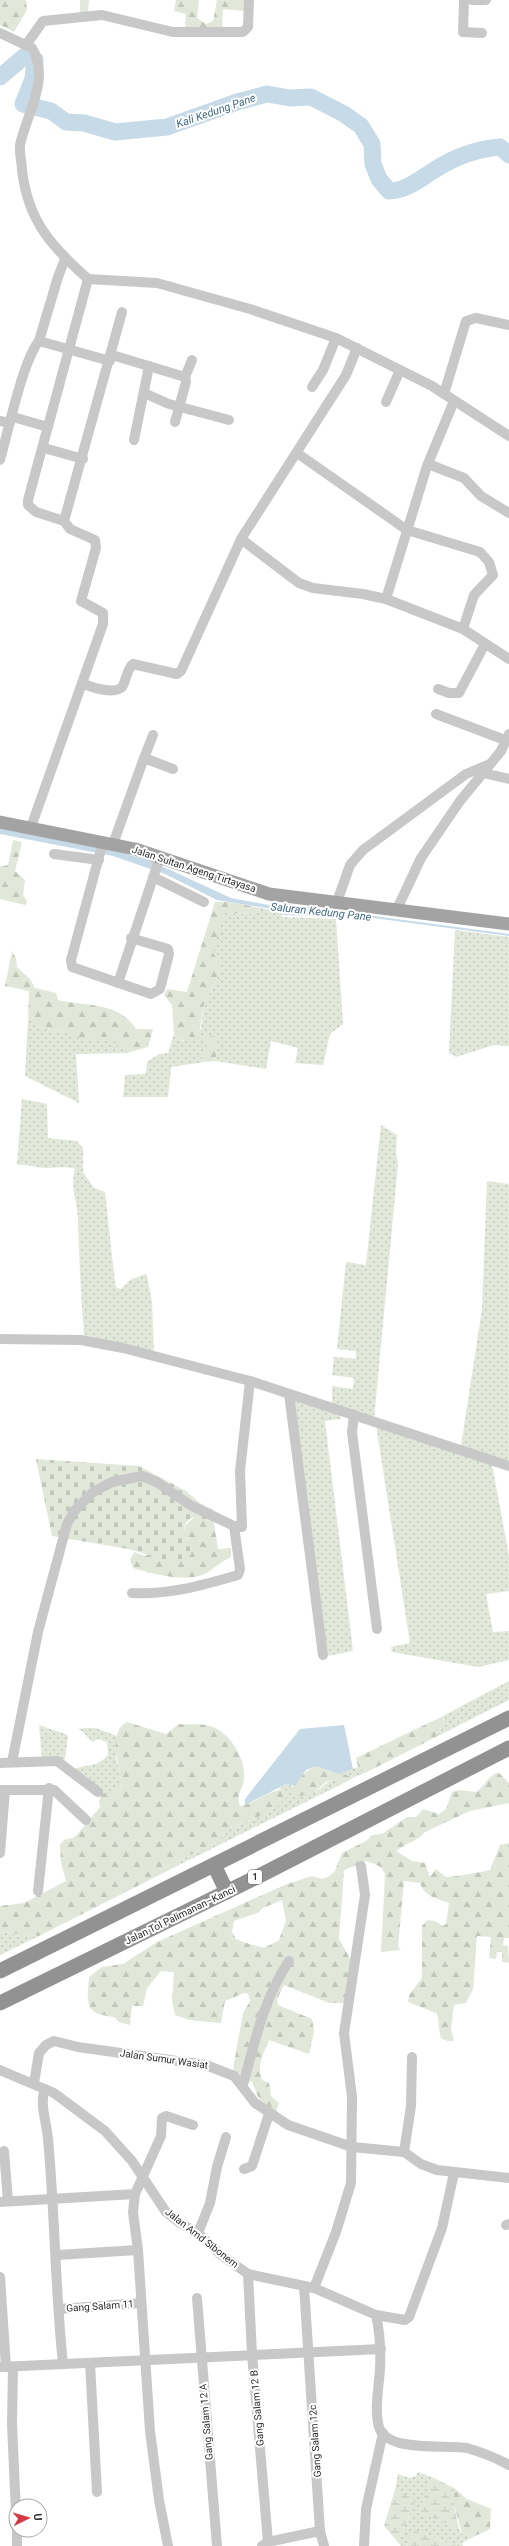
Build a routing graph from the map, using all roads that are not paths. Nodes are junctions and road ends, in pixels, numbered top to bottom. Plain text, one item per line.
1 (249, 0) edge
2 (464, 0) edge
3 (472, 0) edge
4 (486, 0) edge
5 (0, 33) edge
6 (482, 33) dead end
7 (26, 45) junction
8 (65, 259) junction
9 (88, 279) junction
10 (122, 312) dead end
11 (509, 325) edge
12 (336, 338) junction
13 (39, 341) junction
14 (357, 348) junction
15 (69, 351) junction
16 (111, 358) junction
17 (192, 360) dead end
18 (149, 366) junction
19 (400, 370) junction
20 (185, 377) junction
21 (312, 387) dead end
22 (144, 393) junction
23 (444, 394) junction
24 (454, 401) junction
25 (386, 402) dead end
26 (180, 407) junction
27 (12, 420) junction
28 (229, 420) dead end
29 (0, 421) edge
30 (175, 422) dead end
31 (48, 427) junction
32 (509, 436) edge
33 (134, 440) dead end
34 (44, 448) junction
35 (297, 453) junction
36 (83, 459) junction
37 (0, 460) edge
38 (428, 464) junction
39 (509, 513) edge
40 (64, 521) junction
41 (407, 530) junction
42 (241, 539) junction
43 (386, 599) junction
44 (463, 629) junction
45 (485, 644) junction
46 (509, 658) edge
47 (82, 683) junction
48 (438, 689) dead end
49 (436, 714) dead end
50 (153, 735) dead end
51 (506, 743) edge
52 (144, 758) junction
53 (490, 764) junction
54 (173, 769) dead end
55 (483, 773) junction
56 (509, 779) edge
57 (0, 822) edge
58 (31, 827) junction
59 (106, 843) junction
60 (54, 854) dead end
61 (100, 858) junction
62 (160, 860) junction
63 (154, 875) junction
64 (204, 902) dead end
65 (337, 902) junction
66 (397, 910) junction
67 (509, 924) edge
68 (132, 938) junction
69 (118, 983) junction
70 (0, 1339) edge
71 (250, 1381) junction
72 (289, 1394) junction
73 (354, 1415) junction
74 (509, 1466) edge
75 (234, 1526) junction
76 (132, 1593) dead end
77 (377, 1629) dead end
78 (323, 1655) dead end
79 (509, 1718) edge
80 (509, 1748) edge
81 (12, 1762) junction
82 (0, 1763) edge
83 (49, 1788) junction
84 (2, 1790) edge
85 (98, 1792) dead end
86 (86, 1820) dead end
87 (0, 1853) edge
88 (214, 1865) junction
89 (361, 1866) dead end
90 (38, 1891) dead end
91 (227, 1892) junction
92 (289, 1961) dead end
93 (0, 1971) edge
94 (0, 2003) edge
95 (412, 2057) dead end
96 (0, 2070) edge
97 (34, 2083) junction
98 (243, 2085) junction
99 (44, 2093) junction
100 (269, 2114) junction
101 (193, 2125) dead end
102 (226, 2137) dead end
103 (352, 2147) junction
104 (4, 2151) dead end
105 (404, 2152) junction
106 (244, 2169) dead end
107 (454, 2173) junction
108 (509, 2178) edge
109 (139, 2186) junction
110 (53, 2199) junction
111 (4, 2201) edge
112 (198, 2233) junction
113 (138, 2250) junction
114 (57, 2255) junction
115 (248, 2274) junction
116 (0, 2277) edge
117 (309, 2287) junction
118 (197, 2298) dead end
119 (141, 2303) junction
120 (59, 2309) junction
121 (376, 2315) junction
122 (381, 2349) junction
123 (309, 2351) junction
124 (252, 2354) junction
125 (200, 2357) junction
126 (144, 2360) junction
127 (90, 2363) junction
128 (63, 2364) junction
129 (6, 2367) edge
130 (383, 2433) junction
131 (509, 2465) edge
132 (97, 2492) dead end
133 (15, 2498) edge
134 (320, 2531) junction
135 (265, 2544) edge
136 (168, 2546) edge
137 (217, 2546) edge
138 (324, 2546) edge
139 (364, 2546) edge

1 - 7 street
2 - 6 street
3 - 4 street
5 - 7 street
7 - 8 street
8 - 9 street
8 - 13 street
9 - 12 street
9 - 15 street
10 - 16 street
11 - 23 street
12 - 14 street
12 - 21 street
13 - 15 street
13 - 27 street
14 - 19 street
14 - 35 street
15 - 16 street
15 - 31 street
16 - 18 street
16 - 36 street
17 - 20 street
18 - 20 street
18 - 22 street
19 - 23 street
19 - 25 street
20 - 26 street
22 - 26 street
22 - 33 street
23 - 24 street
24 - 32 street
24 - 38 street
26 - 28 street
26 - 30 street
27 - 29 street
27 - 31 street
27 - 37 street
31 - 34 street
34 - 36 street
34 - 40 street
35 - 41 street
35 - 42 street
36 - 40 street
38 - 39 street
38 - 41 street
40 - 47 street
41 - 43 street
41 - 44 street
42 - 43 street
42 - 47 street
43 - 44 street
44 - 45 street
45 - 46 street
45 - 48 street
47 - 58 street
49 - 51 street
50 - 52 street
51 - 53 street
52 - 54 street
52 - 59 street
53 - 55 street
53 - 65 street
55 - 56 street
55 - 66 street
57 - 58 main road, Jalan Sultan Ageng Tirtayasa
58 - 59 main road, Jalan Sultan Ageng Tirtayasa
59 - 61 street
59 - 62 main road, Jalan Sultan Ageng Tirtayasa
60 - 61 street
61 - 69 street
62 - 63 street
62 - 65 main road, Jalan Sultan Ageng Tirtayasa
63 - 64 street
63 - 68 street
65 - 66 main road, Jalan Sultan Ageng Tirtayasa
66 - 67 main road, Jalan Sultan Ageng Tirtayasa
68 - 69 street
68 - 69 street
70 - 71 street
71 - 72 street
71 - 75 street
72 - 73 street
72 - 78 street
73 - 74 street
73 - 77 street
75 - 76 street
75 - 81 street
79 - 88 highway
80 - 91 highway, Jalan Tol Palimanan–Kanci / 1
81 - 82 street
81 - 85 street
83 - 84 street
83 - 86 street
83 - 90 street
84 - 87 street
88 - 91 highway
88 - 93 highway
89 - 103 street
91 - 94 highway, Jalan Tol Palimanan–Kanci / 1
92 - 98 street
95 - 105 street
96 - 97 street, Jalan Amd Sibonem
97 - 98 street, Jalan Sumur Wasiat
97 - 99 street, Jalan Amd Sibonem
98 - 100 street, Jalan Sumur Wasiat
99 - 109 street, Jalan Amd Sibonem
99 - 110 street
100 - 103 street, Jalan Sumur Wasiat
100 - 106 street
101 - 109 street
102 - 112 street
103 - 105 street, Jalan Sumur Wasiat
103 - 117 street
104 - 111 street
105 - 107 street, Jalan Sumur Wasiat
107 - 108 street, Jalan Sumur Wasiat
107 - 121 street, Jalan Amd Sibonem
109 - 110 street
109 - 112 street, Jalan Amd Sibonem
109 - 113 street
110 - 111 street
110 - 114 street
112 - 115 street, Jalan Amd Sibonem
113 - 114 street
113 - 119 street
114 - 120 street
115 - 117 street, Jalan Amd Sibonem
115 - 124 street, Gang Salam 12 B
116 - 129 street
117 - 121 street, Jalan Amd Sibonem
117 - 123 street, Gang Salam 12c
118 - 125 street, Gang Salam 12 A
119 - 120 street, Gang Salam 11
119 - 126 street
120 - 128 street
121 - 122 street
122 - 123 street
122 - 130 street
123 - 124 street
123 - 134 street, Gang Salam 12c
124 - 125 street
124 - 135 street, Gang Salam 12 B
125 - 126 street
125 - 137 street, Gang Salam 12 A
126 - 127 street
126 - 136 street
127 - 128 street
127 - 132 street
128 - 129 street
129 - 133 street
130 - 131 street
130 - 139 street
134 - 135 street
134 - 138 street, Gang Salam 12c

